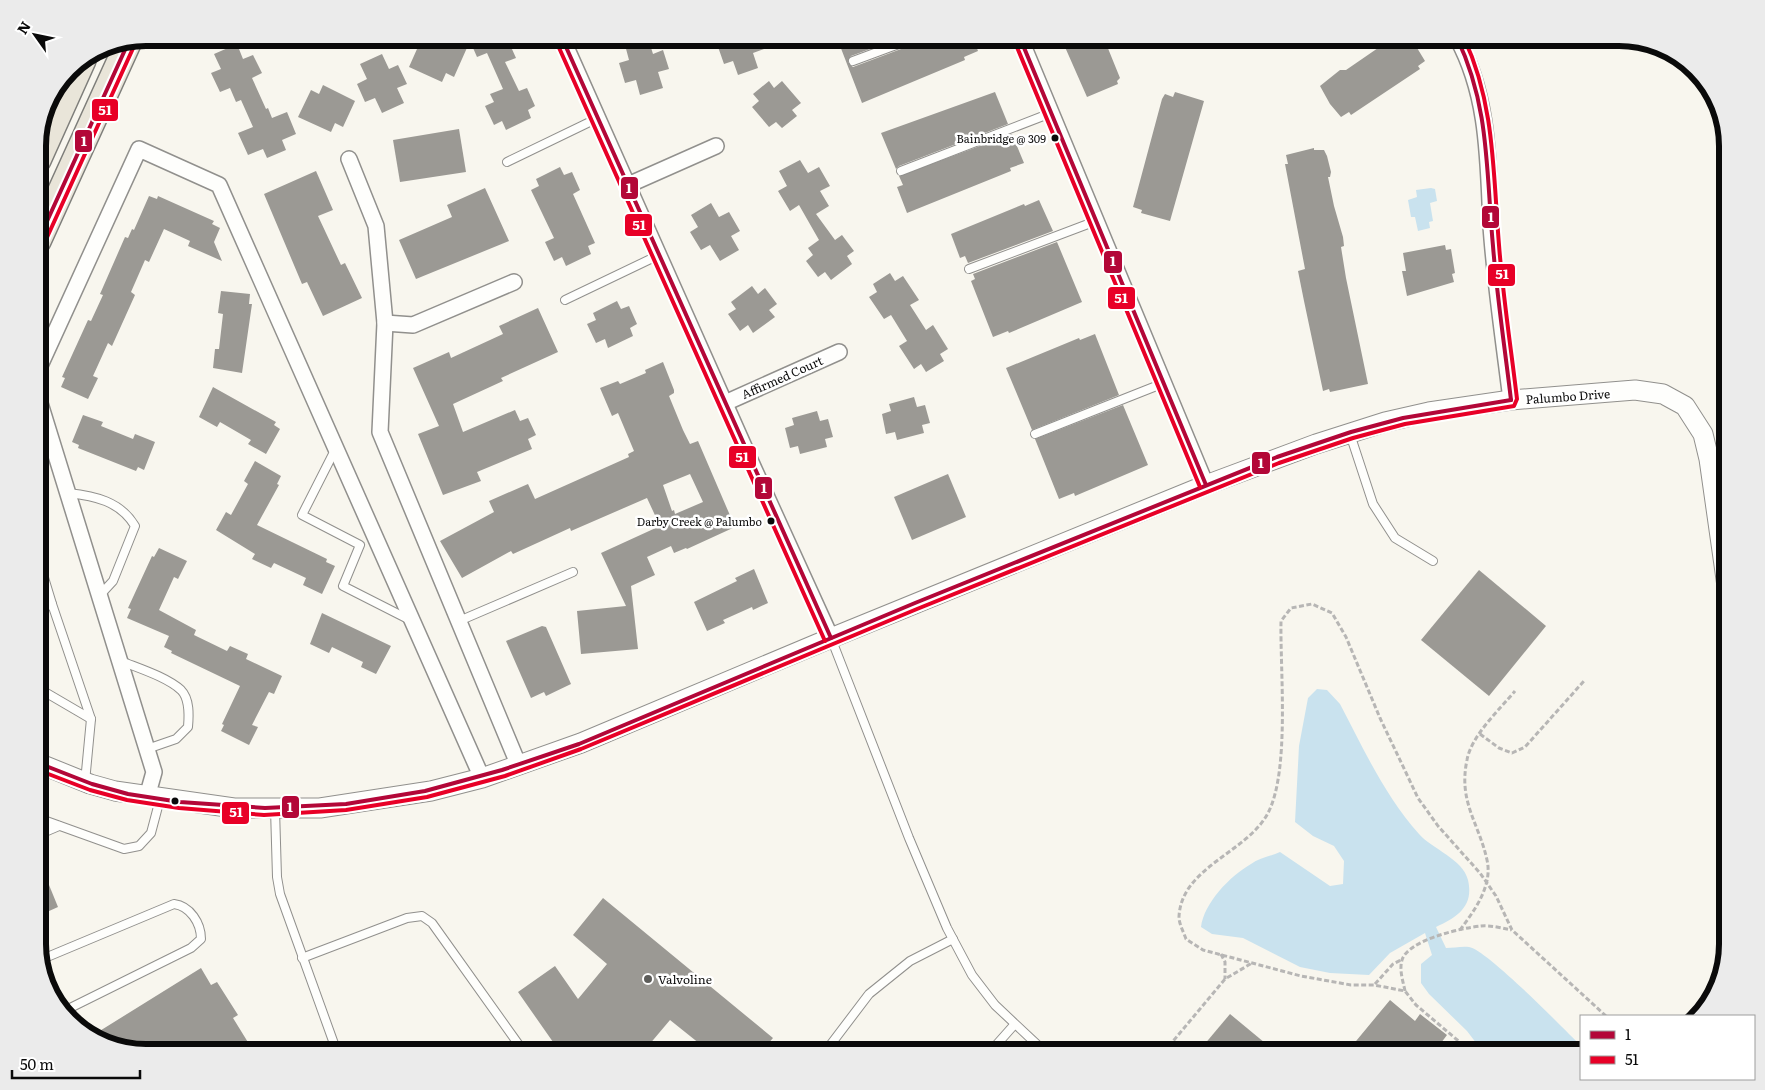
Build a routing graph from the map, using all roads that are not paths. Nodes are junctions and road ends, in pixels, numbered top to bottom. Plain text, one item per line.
1 (566, 46) edge
2 (894, 46) edge
3 (1023, 46) edge
4 (1460, 46) edge
5 (126, 48) edge
6 (853, 62) dead end
7 (76, 75) edge
8 (1051, 113) junction
9 (598, 118) junction
10 (46, 142) edge
11 (716, 146) dead end
12 (349, 159) dead end
13 (507, 162) dead end
14 (901, 171) dead end
15 (628, 185) junction
16 (1096, 221) junction
17 (46, 224) edge
18 (659, 255) junction
19 (969, 269) dead end
20 (514, 282) dead end
21 (566, 300) dead end
22 (385, 323) junction
23 (46, 352) edge
24 (839, 352) dead end
25 (1164, 383) junction
26 (1511, 400) junction
27 (725, 403) junction
28 (46, 423) edge
29 (1350, 433) junction
30 (1035, 434) dead end
31 (336, 448) junction
32 (1206, 485) junction
33 (68, 493) junction
34 (1719, 530) edge
35 (376, 539) junction
36 (360, 545) junction
37 (1433, 561) dead end
38 (573, 572) dead end
39 (46, 587) edge
40 (99, 596) junction
41 (52, 604) junction
42 (46, 607) edge
43 (412, 620) junction
44 (459, 621) junction
45 (832, 638) junction
46 (119, 660) junction
47 (46, 693) edge
48 (91, 719) junction
49 (146, 749) junction
50 (46, 766) edge
51 (519, 766) junction
52 (482, 778) junction
53 (85, 782) junction
54 (153, 798) junction
55 (275, 809) junction
56 (46, 821) edge
57 (59, 826) junction
58 (46, 832) edge
59 (953, 939) junction
60 (47, 957) edge
61 (302, 958) junction
62 (70, 1008) edge
63 (1014, 1025) junction
64 (334, 1044) edge
65 (518, 1044) edge
66 (831, 1044) edge
67 (997, 1044) edge
68 (1036, 1044) edge

1 - 9 street
2 - 6 lane
3 - 8 street
4 - 26 street
5 - 17 main road
7 - 10 main road
8 - 14 lane
8 - 16 street
9 - 13 lane
9 - 15 street
11 - 15 street
12 - 22 street
15 - 18 street
16 - 19 lane
16 - 25 street
18 - 21 lane
18 - 27 street
20 - 22 street
22 - 44 street
23 - 31 street
24 - 27 street, Affirmed Court
25 - 30 lane
25 - 32 street
26 - 29 street, Palumbo Drive
26 - 34 street, Palumbo Drive
27 - 45 street
28 - 33 street
29 - 32 street, Palumbo Drive
29 - 37 lane
31 - 35 street
31 - 36 lane
32 - 45 street, Palumbo Drive
33 - 40 street
33 - 40 lane
35 - 36 lane
35 - 43 street
36 - 43 lane
38 - 44 lane
39 - 41 lane
40 - 46 street
41 - 42 lane
41 - 48 lane
43 - 52 street
44 - 51 street
45 - 51 street, Palumbo Drive
45 - 59 lane
46 - 49 street
46 - 49 lane
47 - 48 lane
48 - 53 lane
49 - 54 street
50 - 53 street, Palumbo Drive
51 - 52 street, Palumbo Drive
52 - 55 street, Palumbo Drive
53 - 54 street, Palumbo Drive
54 - 55 street, Palumbo Drive
54 - 57 lane
55 - 61 lane
56 - 57 lane
57 - 58 lane
59 - 63 lane
59 - 66 lane
60 - 62 lane
61 - 64 lane
61 - 65 lane
63 - 67 lane
63 - 68 lane

